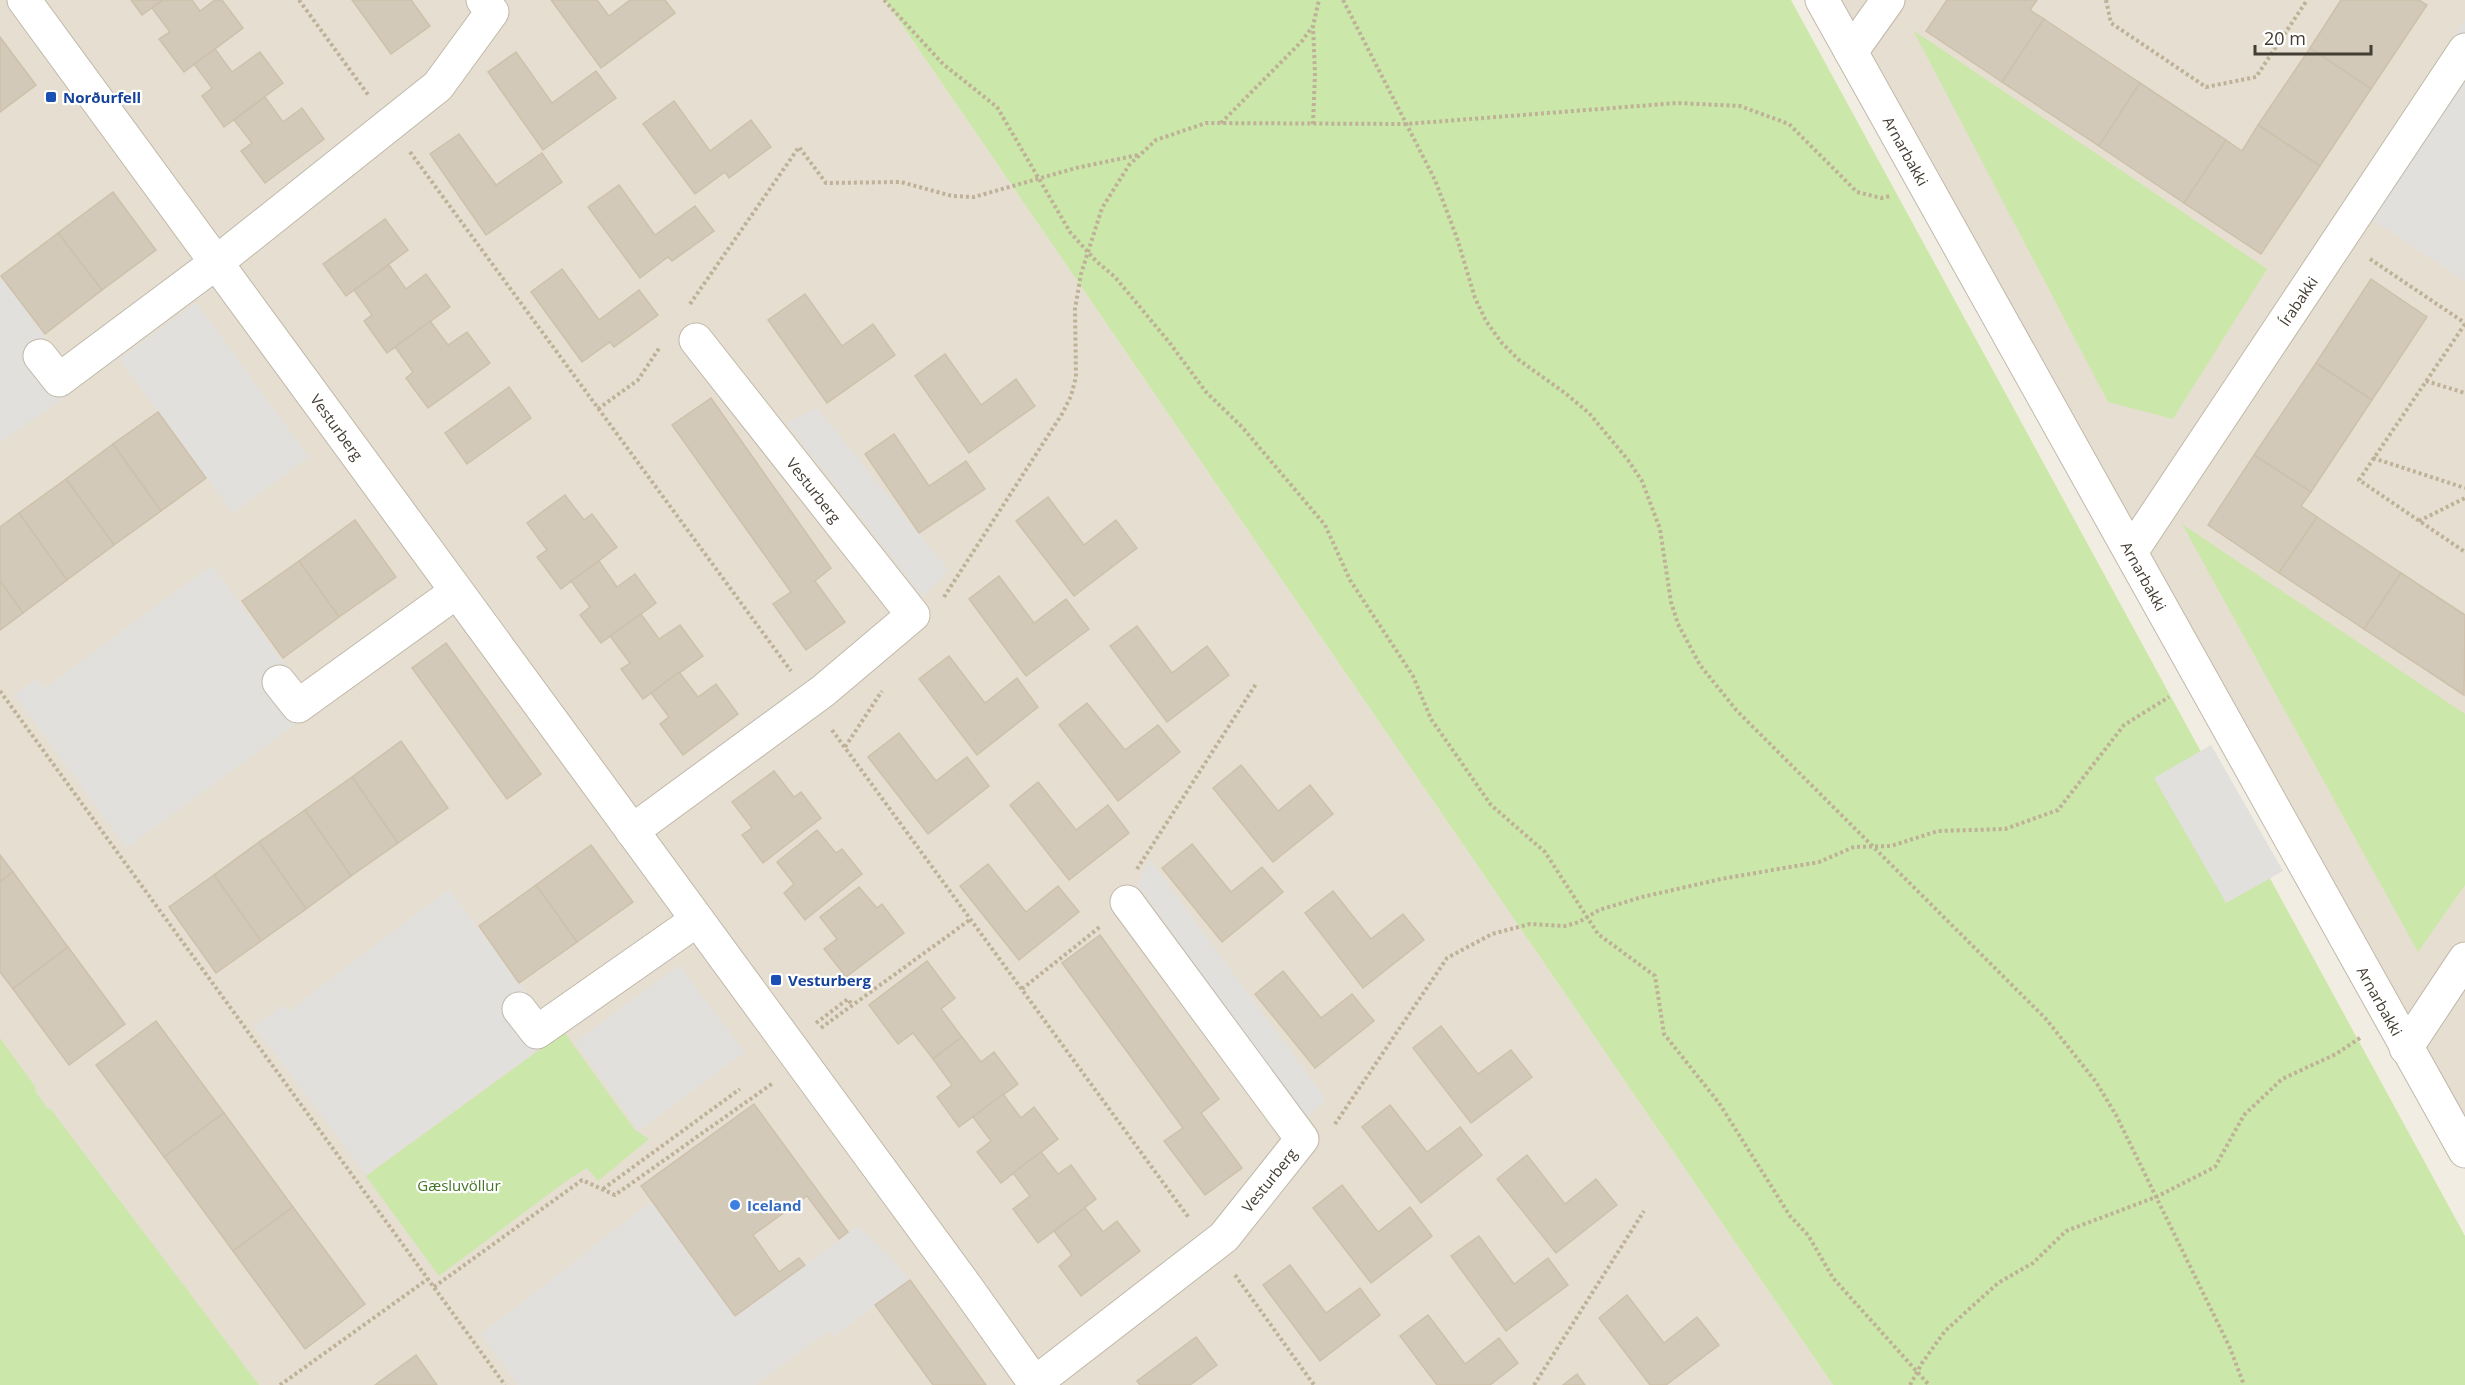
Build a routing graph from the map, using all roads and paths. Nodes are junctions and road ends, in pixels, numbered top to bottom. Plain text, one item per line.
1 (24, 0) edge
2 (299, 0) edge
3 (483, 0) edge
4 (884, 0) edge
5 (1319, 0) edge
6 (1343, 0) edge
7 (1822, 0) edge
8 (1888, 0) edge
9 (2106, 0) edge
10 (2307, 0) edge
11 (1313, 26) junction
12 (2465, 50) edge
13 (1851, 52) junction
14 (373, 101) dead end
15 (1221, 123) junction
16 (1313, 124) junction
17 (1406, 124) junction
18 (407, 148) dead end
19 (1138, 154) junction
20 (1038, 179) junction
21 (1897, 194) dead end
22 (2339, 239) junction
23 (1087, 250) junction
24 (217, 262) junction
25 (686, 309) dead end
26 (2465, 323) edge
27 (696, 340) dead end
28 (662, 345) dead end
29 (40, 356) dead end
30 (2426, 381) junction
31 (2465, 393) edge
32 (598, 408) junction
33 (2373, 458) junction
34 (2465, 488) edge
35 (2465, 498) edge
36 (2419, 521) junction
37 (2131, 552) junction
38 (2465, 552) edge
39 (456, 592) junction
40 (941, 601) dead end
41 (794, 675) dead end
42 (279, 682) dead end
43 (1256, 684) dead end
44 (884, 689) dead end
45 (0, 691) edge
46 (2171, 696) dead end
47 (827, 723) dead end
48 (845, 747) junction
49 (632, 831) junction
50 (1873, 847) junction
51 (1122, 899) junction
52 (1586, 917) junction
53 (697, 920) junction
54 (971, 920) junction
55 (2465, 959) edge
56 (1022, 989) junction
57 (852, 1005) junction
58 (519, 1009) dead end
59 (811, 1027) dead end
60 (819, 1029) dead end
61 (2362, 1036) dead end
62 (2406, 1048) junction
63 (772, 1083) dead end
64 (740, 1089) dead end
65 (1329, 1133) dead end
66 (2465, 1151) edge
67 (602, 1189) junction
68 (2156, 1197) junction
69 (1644, 1211) dead end
70 (1192, 1221) dead end
71 (1228, 1266) dead end
72 (428, 1279) junction
73 (434, 1287) junction
74 (1917, 1372) junction
75 (1035, 1384) edge
76 (280, 1385) edge
77 (505, 1385) edge
78 (1314, 1385) edge
79 (1534, 1385) edge
80 (1910, 1385) edge
81 (1929, 1385) edge
82 (2244, 1385) edge

1 - 24 street, Vesturberg
2 - 14 path
3 - 24 street
4 - 20 path
5 - 11 path
6 - 17 path
7 - 13 street, Arnarbakki
8 - 13 street
9 - 10 path
11 - 15 path
11 - 16 path
12 - 22 street, Írabakki
13 - 37 street, Arnarbakki
15 - 16 path
15 - 19 path
16 - 17 path
17 - 21 path
17 - 50 path
18 - 32 path
19 - 20 path
19 - 23 path
20 - 23 path
20 - 25 path
22 - 26 path
22 - 37 street, Írabakki
23 - 40 path
23 - 52 path
24 - 29 street
24 - 39 street, Vesturberg
26 - 30 path
27 - 49 street, Vesturberg
28 - 32 path
30 - 31 path
30 - 33 path
32 - 41 path
33 - 34 path
33 - 36 path
35 - 36 path
36 - 38 path
37 - 62 street, Arnarbakki
39 - 42 street
39 - 49 street, Vesturberg
43 - 51 path
44 - 48 path
45 - 72 path
46 - 50 path
47 - 48 path
48 - 54 path
49 - 53 street, Vesturberg
50 - 52 path
50 - 68 path
51 - 56 path
51 - 75 street, Vesturberg
52 - 65 path
52 - 74 path
53 - 58 street
53 - 75 street, Vesturberg
54 - 56 path
54 - 57 path
55 - 62 street
56 - 70 path
57 - 59 path
57 - 60 path
61 - 68 path
62 - 66 street, Arnarbakki
63 - 67 path
64 - 67 path
67 - 73 path
68 - 74 path
68 - 82 path
69 - 79 path
71 - 78 path
72 - 73 path
72 - 76 path
73 - 77 path
74 - 80 path
74 - 81 path

